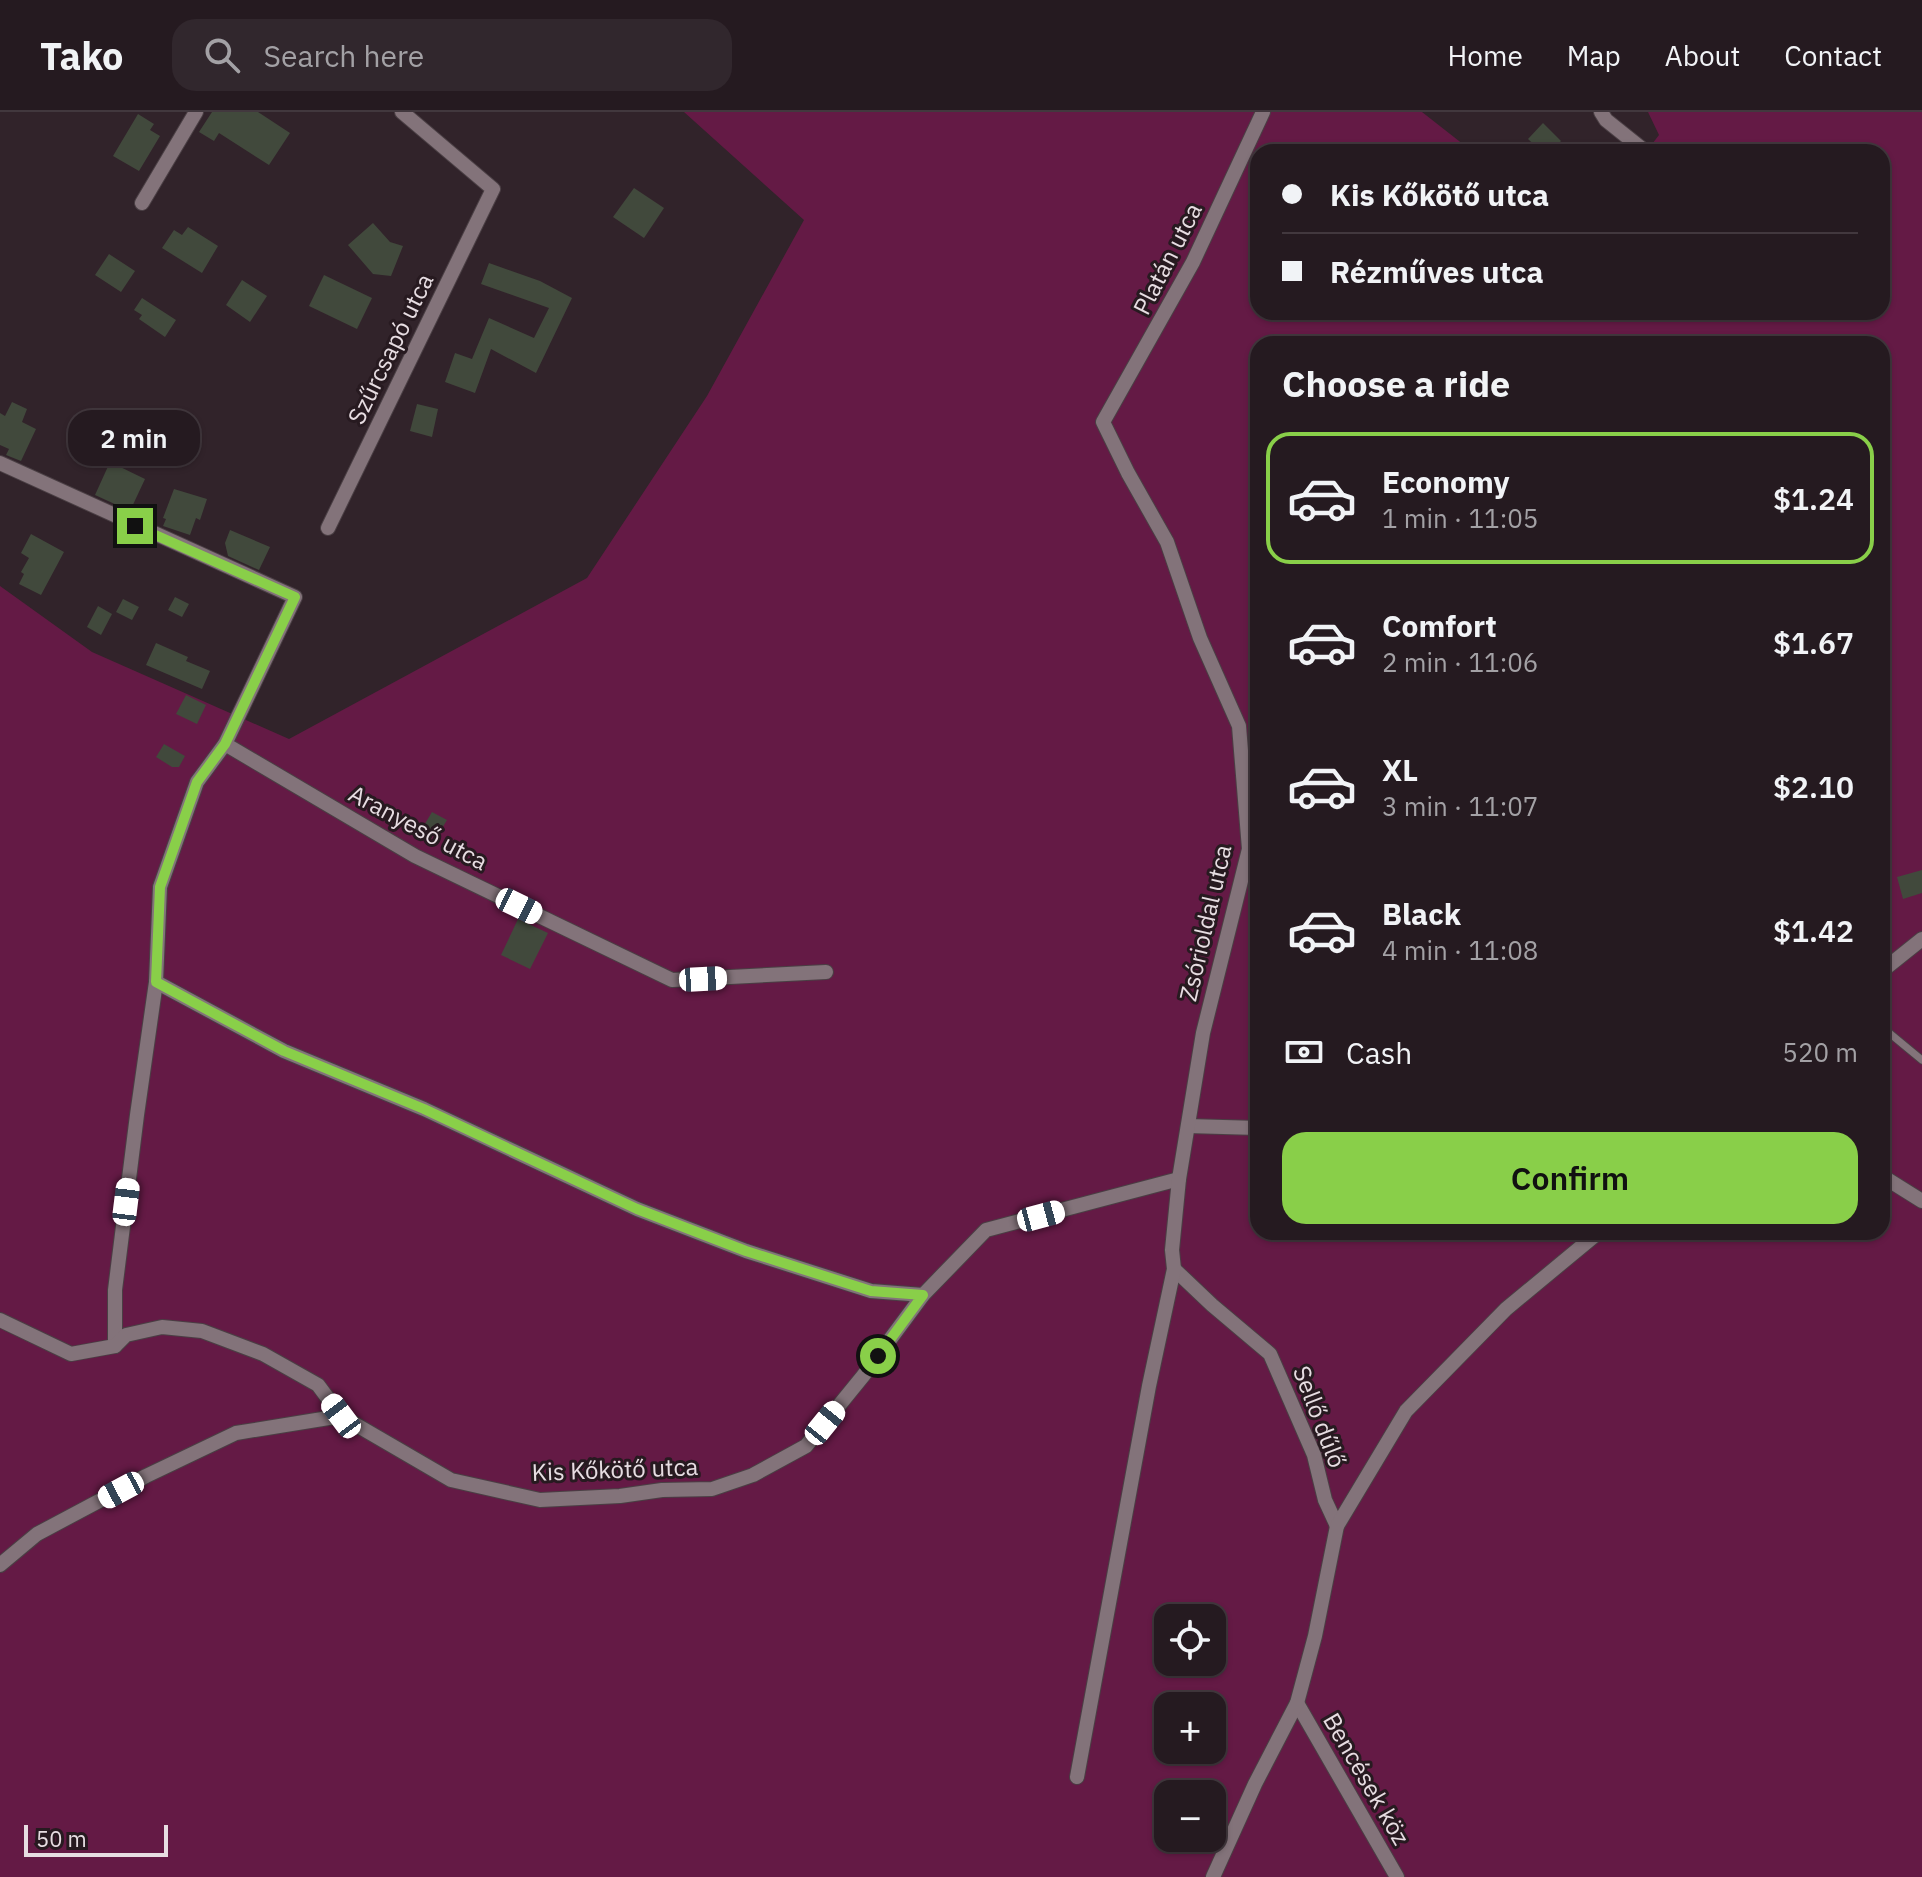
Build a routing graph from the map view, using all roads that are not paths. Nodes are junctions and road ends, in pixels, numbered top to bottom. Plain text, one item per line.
1 (196, 112) edge
2 (402, 112) edge
3 (1263, 112) edge
4 (1601, 112) edge
5 (1636, 144) edge
6 (142, 203) dead end
7 (1103, 422) joint
8 (0, 463) edge
9 (328, 528) dead end
10 (225, 744) junction
11 (1922, 939) edge
12 (1890, 965) edge
13 (826, 972) dead end
14 (156, 982) junction
15 (1890, 1034) edge
16 (1922, 1060) edge
17 (1188, 1126) junction
18 (1250, 1128) edge
19 (1179, 1179) junction
20 (1890, 1181) edge
21 (1922, 1201) edge
22 (1589, 1240) edge
23 (1174, 1269) junction
24 (923, 1295) junction
25 (0, 1320) edge
26 (115, 1346) junction
27 (341, 1416) junction
28 (1337, 1526) junction
29 (0, 1565) edge
30 (1297, 1703) junction
31 (1077, 1777) dead end
32 (1213, 1877) edge
33 (1397, 1877) edge

1 - 6 street
2 - 9 street, Szűrcsapó utca
3 - 7 street, Platán utca
4 - 5 street
7 - 17 street, Zsórioldal utca
8 - 10 street
10 - 13 street, Aranyeső utca
10 - 14 street
11 - 12 street
14 - 24 street
14 - 26 street
15 - 16 lane
17 - 18 street
17 - 19 street, Zsórioldal utca
19 - 23 street, Zsórioldal utca
19 - 24 street, Kis Kőkötő utca
20 - 21 street
22 - 28 street
23 - 28 street, Sellő dűlő
23 - 31 street, Zsórioldal utca
24 - 27 street, Kis Kőkötő utca
25 - 26 street, Kis Kőkötő utca
26 - 27 street, Kis Kőkötő utca
27 - 29 street
28 - 30 street
30 - 32 street
30 - 33 street, Bencések köz

